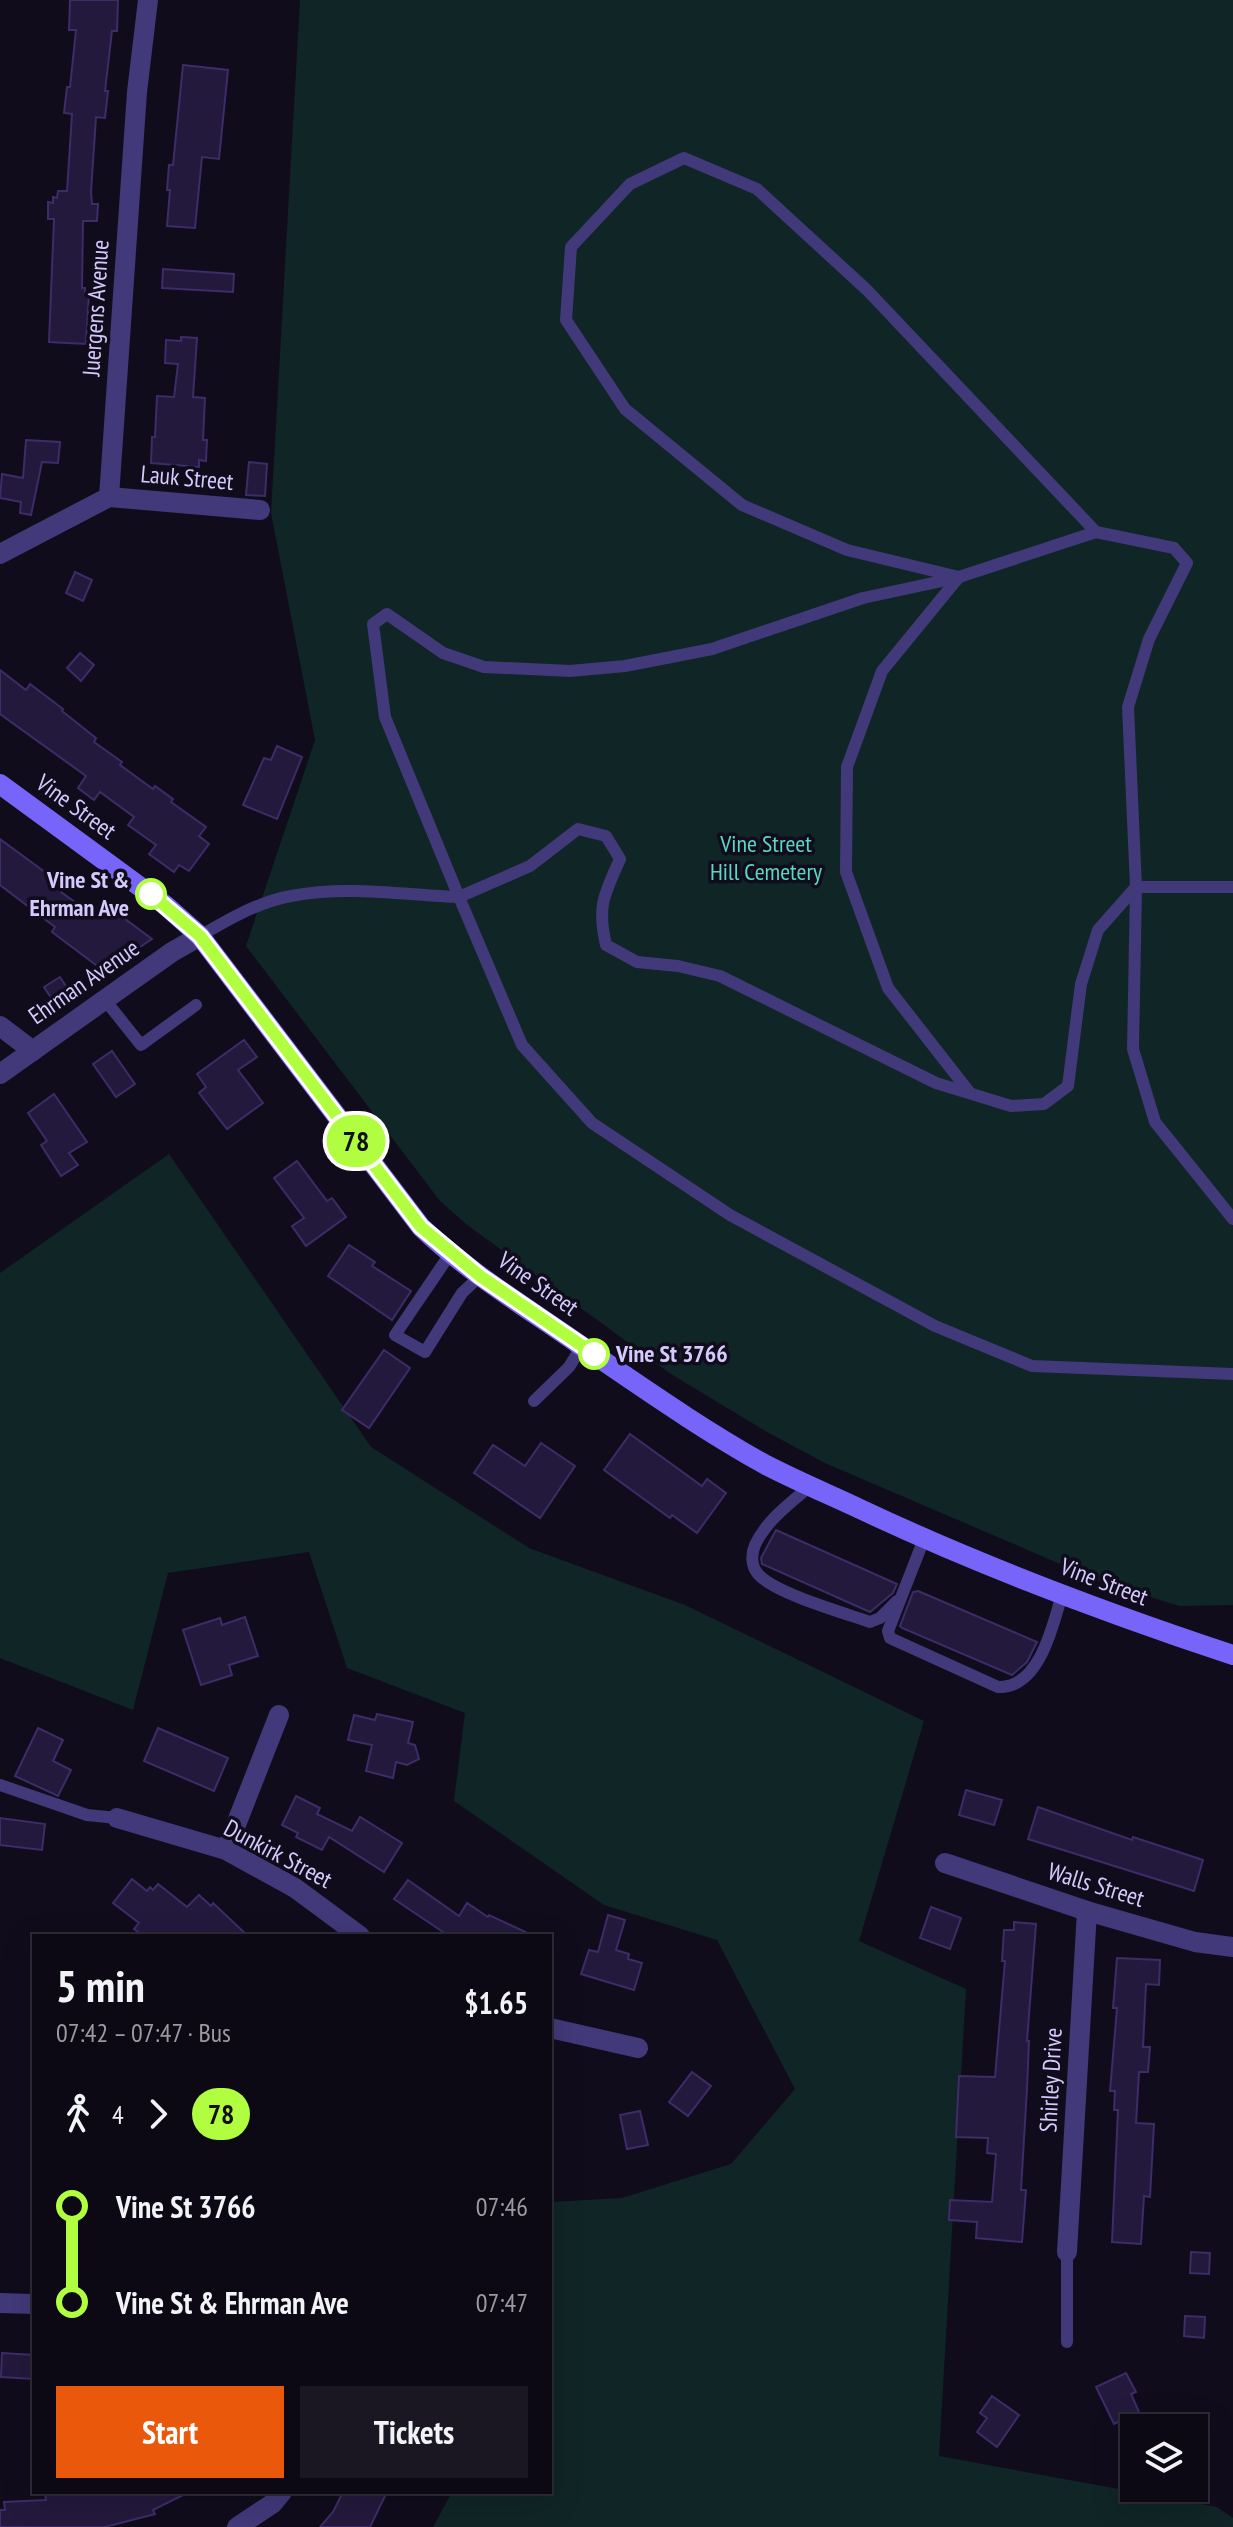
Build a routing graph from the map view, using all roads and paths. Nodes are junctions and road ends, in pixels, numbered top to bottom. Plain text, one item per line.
1 (148, 0) edge
2 (109, 497) junction
3 (260, 510) dead end
4 (1096, 532) junction
5 (0, 554) edge
6 (959, 577) junction
7 (0, 784) edge
8 (1136, 887) junction
9 (1233, 887) edge
10 (459, 897) junction
11 (200, 936) junction
12 (105, 1000) junction
13 (196, 1005) dead end
14 (0, 1026) edge
15 (33, 1051) junction
16 (0, 1074) edge
17 (970, 1094) junction
18 (1233, 1219) edge
19 (450, 1254) junction
20 (480, 1276) junction
21 (582, 1346) junction
22 (1233, 1374) edge
23 (534, 1401) dead end
24 (809, 1487) junction
25 (924, 1539) junction
26 (1062, 1594) junction
27 (901, 1597) junction
28 (1233, 1655) edge
29 (279, 1715) dead end
30 (0, 1785) edge
31 (117, 1818) joint
32 (226, 1850) junction
33 (945, 1863) dead end
34 (1087, 1911) junction
35 (357, 1934) edge
36 (1233, 1947) edge
37 (552, 2028) edge
38 (638, 2048) dead end
39 (1067, 2252) joint
40 (0, 2303) edge
41 (32, 2304) edge
42 (1067, 2342) dead end
43 (280, 2494) edge
44 (237, 2527) edge

1 - 2 street, Juergens Avenue
2 - 3 street, Lauk Street
2 - 5 street
4 - 6 lane
4 - 6 lane
4 - 8 lane
6 - 10 lane
6 - 17 lane
7 - 11 main road, Vine Street
8 - 9 lane
8 - 17 lane
8 - 18 lane
10 - 11 lane
10 - 17 lane
10 - 22 lane
11 - 12 street, Ehrman Avenue
11 - 19 main road, Vine Street
12 - 13 lane
12 - 15 street, Ehrman Avenue
14 - 15 street
15 - 16 street, Ehrman Avenue
19 - 20 main road, Vine Street
19 - 20 lane
20 - 21 main road, Vine Street
21 - 23 lane
21 - 24 main road, Vine Street
24 - 25 main road, Vine Street
24 - 27 lane
25 - 26 main road, Vine Street
25 - 27 lane
26 - 27 lane
26 - 28 main road, Vine Street
29 - 32 street
30 - 31 lane
31 - 32 street, Dunkirk Street
32 - 35 street, Dunkirk Street
33 - 34 street, Walls Street
34 - 36 street, Walls Street
34 - 39 street, Shirley Drive
37 - 38 street
39 - 42 lane
40 - 41 street
43 - 44 street

